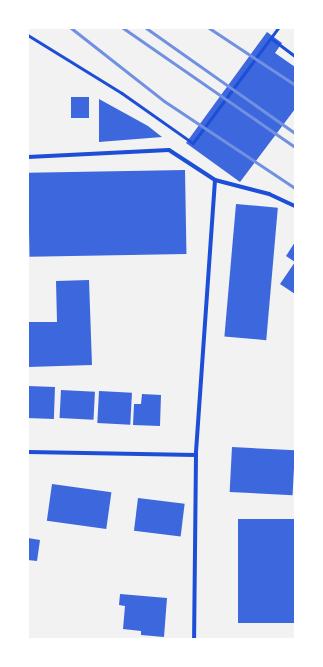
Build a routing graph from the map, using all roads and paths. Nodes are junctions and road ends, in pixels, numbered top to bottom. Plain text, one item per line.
1 (278, 28) edge
2 (28, 35) edge
3 (271, 38) junction
4 (295, 56) edge
5 (28, 157) edge
6 (215, 180) junction
7 (295, 206) edge
8 (28, 452) edge
9 (196, 455) junction
10 (194, 639) edge

1 - 3 path
2 - 3 path
3 - 4 path
5 - 6 street
6 - 7 street
6 - 9 street
8 - 9 street
9 - 10 street

